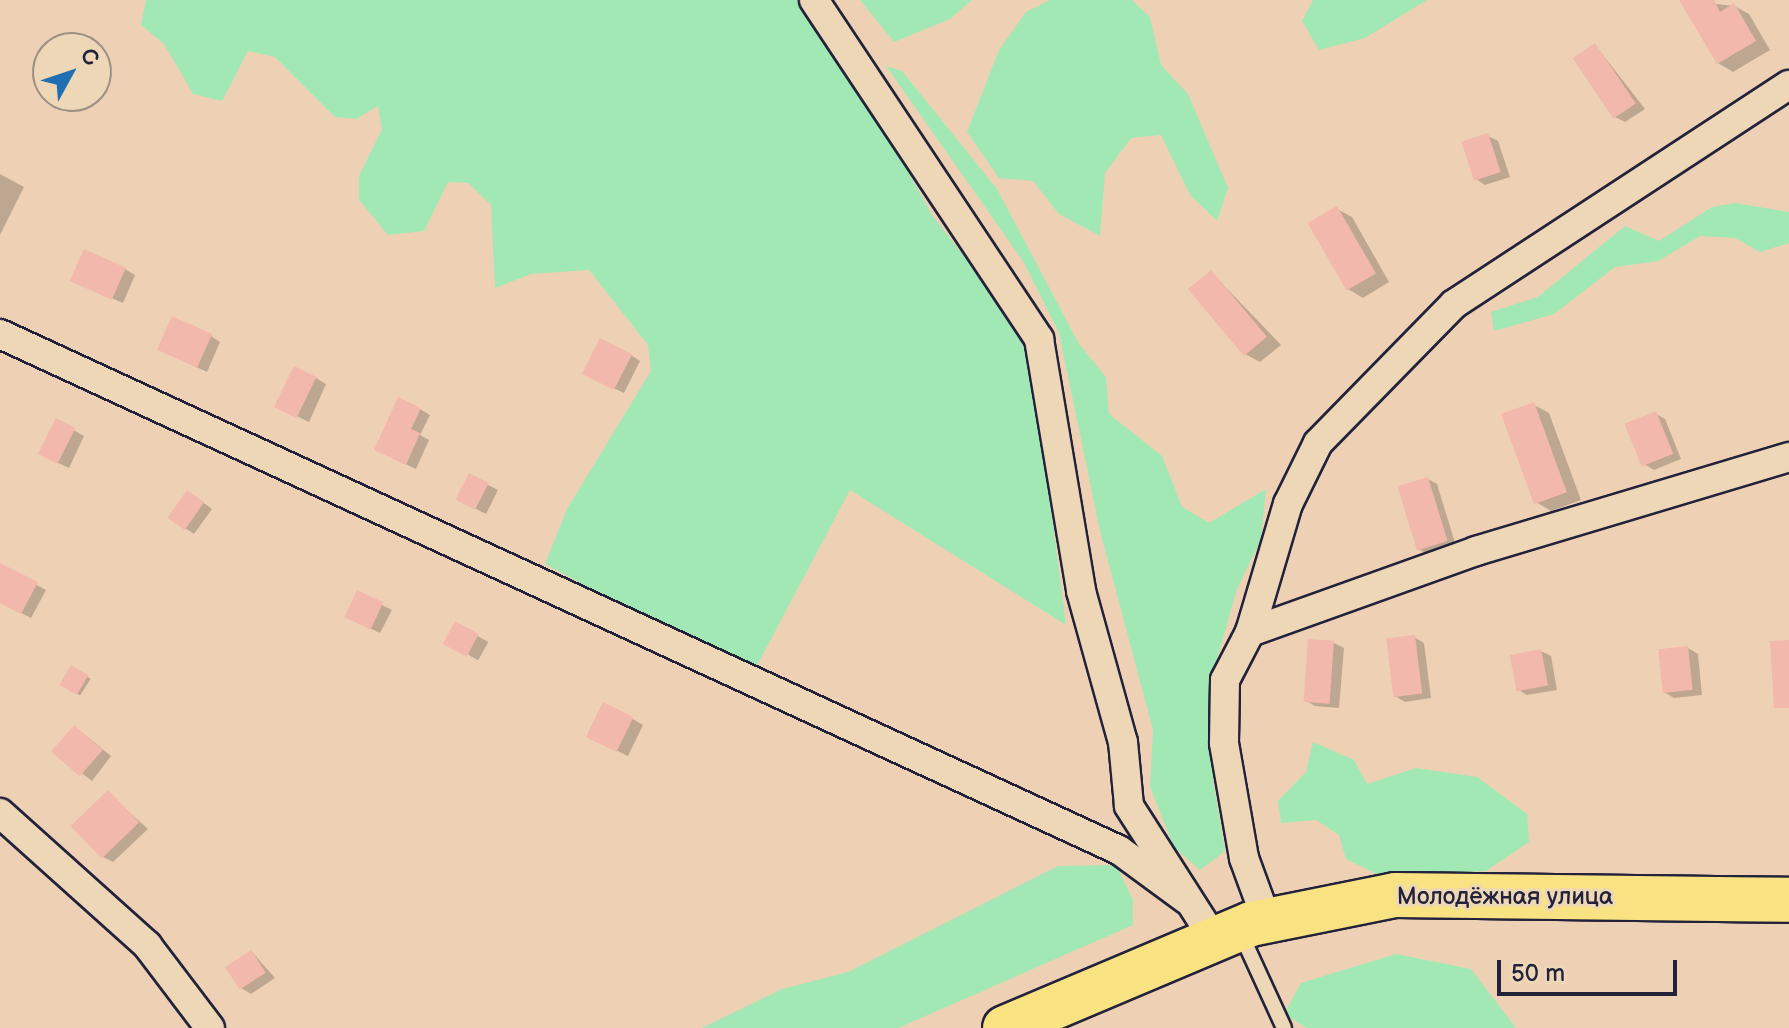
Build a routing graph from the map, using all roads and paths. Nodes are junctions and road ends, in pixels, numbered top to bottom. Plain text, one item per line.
1 (814, 0) edge
2 (1789, 85) edge
3 (0, 334) edge
4 (1789, 457) edge
5 (1250, 632) junction
6 (0, 813) edge
7 (1187, 900) junction
8 (1789, 900) edge
9 (1240, 930) junction
10 (210, 1028) edge
11 (1005, 1028) edge
12 (1284, 1028) edge

1 - 7 street
2 - 5 street
3 - 7 street
4 - 5 street
5 - 9 street
6 - 10 street
7 - 9 street
8 - 9 main road, Молодёжная улица
9 - 11 main road, Молодёжная улица
9 - 12 lane

